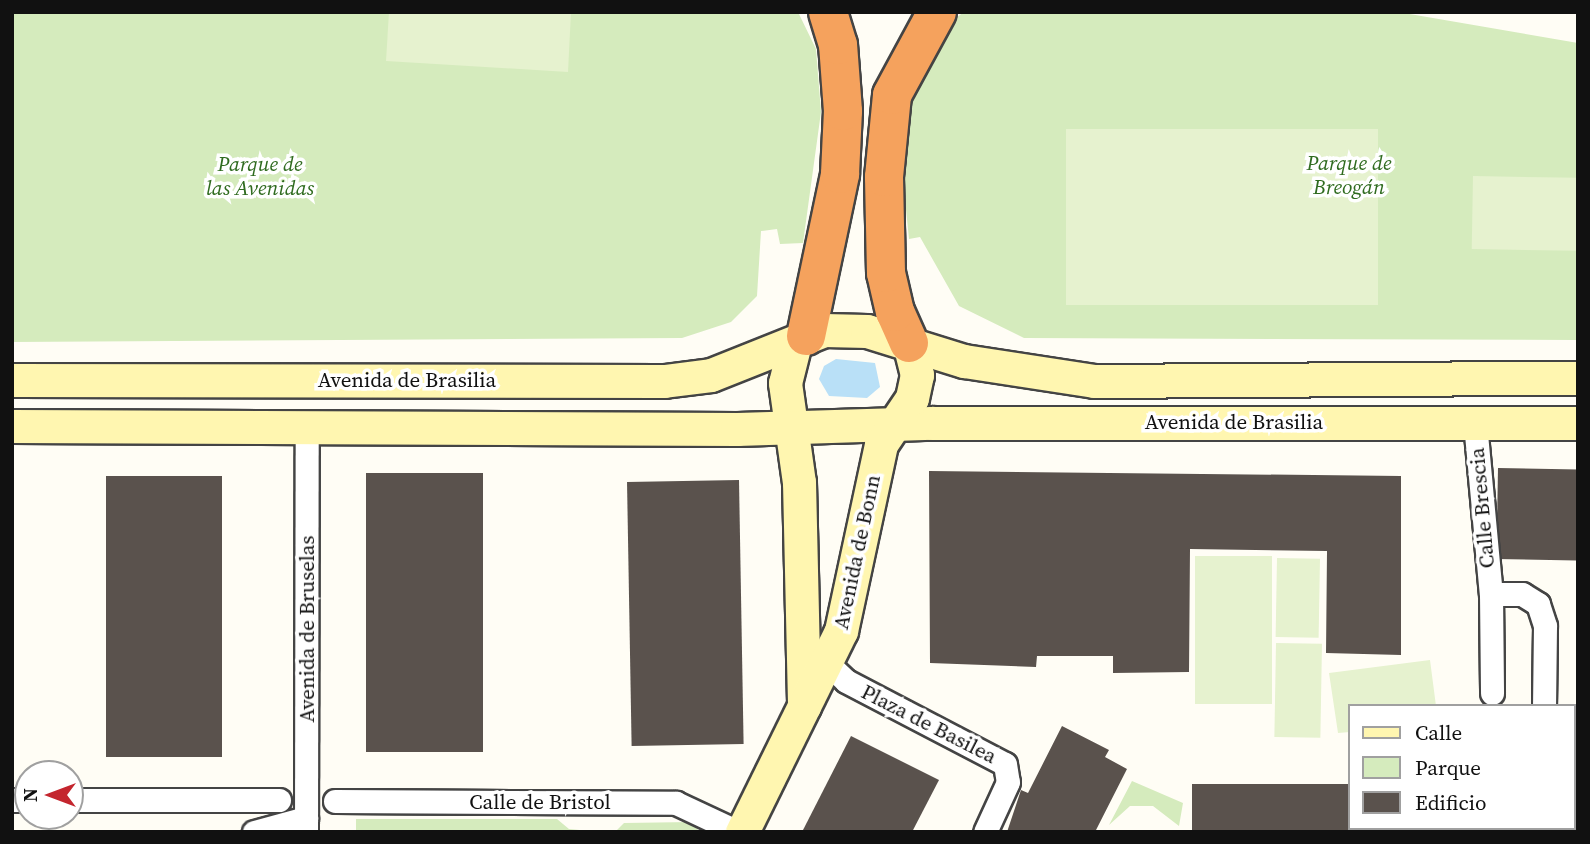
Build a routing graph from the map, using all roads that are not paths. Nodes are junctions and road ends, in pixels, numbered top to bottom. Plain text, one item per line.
1 (828, 12) edge
2 (937, 12) edge
3 (800, 339) junction
4 (909, 342) junction
5 (1578, 378) edge
6 (12, 380) edge
7 (1475, 423) junction
8 (1578, 423) edge
9 (891, 425) junction
10 (12, 426) edge
11 (307, 426) junction
12 (792, 427) junction
13 (1491, 594) junction
14 (828, 664) junction
15 (1492, 693) dead end
16 (1544, 704) edge
17 (802, 715) junction
18 (84, 800) edge
19 (279, 800) dead end
20 (335, 801) dead end
21 (306, 825) edge
22 (254, 832) edge
23 (740, 832) edge
24 (985, 832) edge

1 - 3 highway
2 - 4 highway
3 - 4 street
3 - 6 street, Avenida de Brasilia
3 - 12 street
4 - 5 street, Avenida de Brasilia
4 - 9 street
7 - 8 street, Avenida de Brasilia
7 - 9 street, Avenida de Brasilia
7 - 13 street, Calle Brescia
9 - 12 street
9 - 14 street, Avenida de Bonn
10 - 11 street
11 - 12 street
11 - 21 street, Avenida de Bruselas
12 - 17 street, Avenida de Bonn
13 - 15 street, Calle Brescia
13 - 16 street, Calle Brescia
14 - 17 street, Avenida de Bonn
14 - 24 street, Plaza de Basilea
17 - 23 street, Avenida de Bonn
18 - 19 street
20 - 23 street, Calle de Bristol
21 - 22 street

